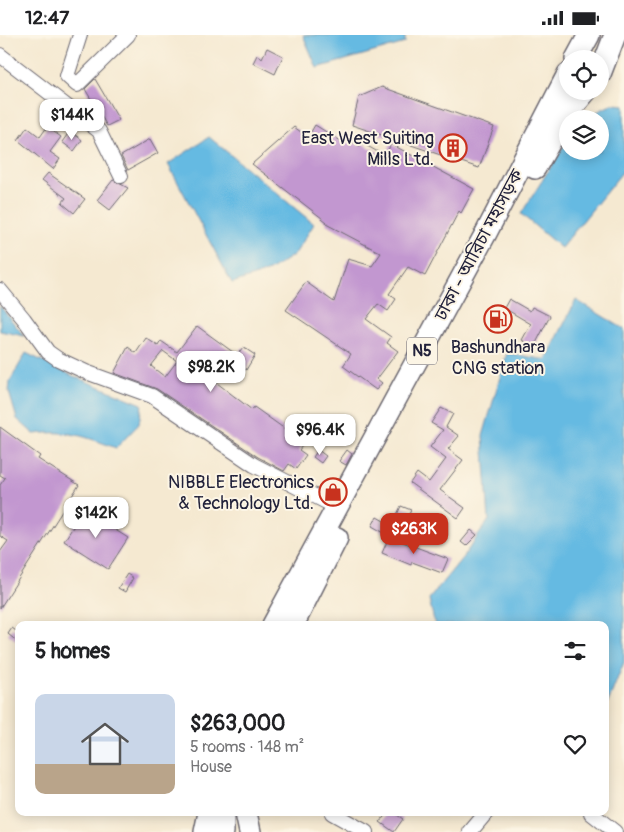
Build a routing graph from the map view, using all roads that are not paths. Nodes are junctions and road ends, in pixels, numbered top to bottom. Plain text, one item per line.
1 (80, 35) edge
2 (128, 35) edge
3 (588, 35) edge
4 (615, 35) edge
5 (624, 44) edge
6 (580, 50) edge
7 (609, 51) edge
8 (0, 55) edge
9 (609, 63) edge
10 (559, 91) edge
11 (579, 100) edge
12 (120, 176) dead end
13 (0, 291) edge
14 (338, 507) junction
15 (275, 621) edge
16 (295, 621) edge
17 (208, 816) edge
18 (223, 816) edge
19 (236, 816) edge
20 (247, 816) edge
21 (337, 816) edge
22 (483, 816) edge
23 (595, 816) edge
24 (205, 832) edge
25 (223, 832) edge
26 (236, 832) edge
27 (250, 832) edge
28 (366, 832) edge
29 (470, 832) edge
30 (615, 832) edge

1 - 2 street
3 - 6 highway
4 - 7 highway
5 - 9 highway
8 - 12 street
10 - 14 highway, ঢাকা - আরিচা মহাসড়ক / N5
11 - 16 highway, N5
13 - 14 street
14 - 15 highway, ঢাকা - আরিচা মহাসড়ক / N5
17 - 24 highway
18 - 25 highway
19 - 26 highway
20 - 27 highway
21 - 28 street
22 - 29 street
23 - 30 street

